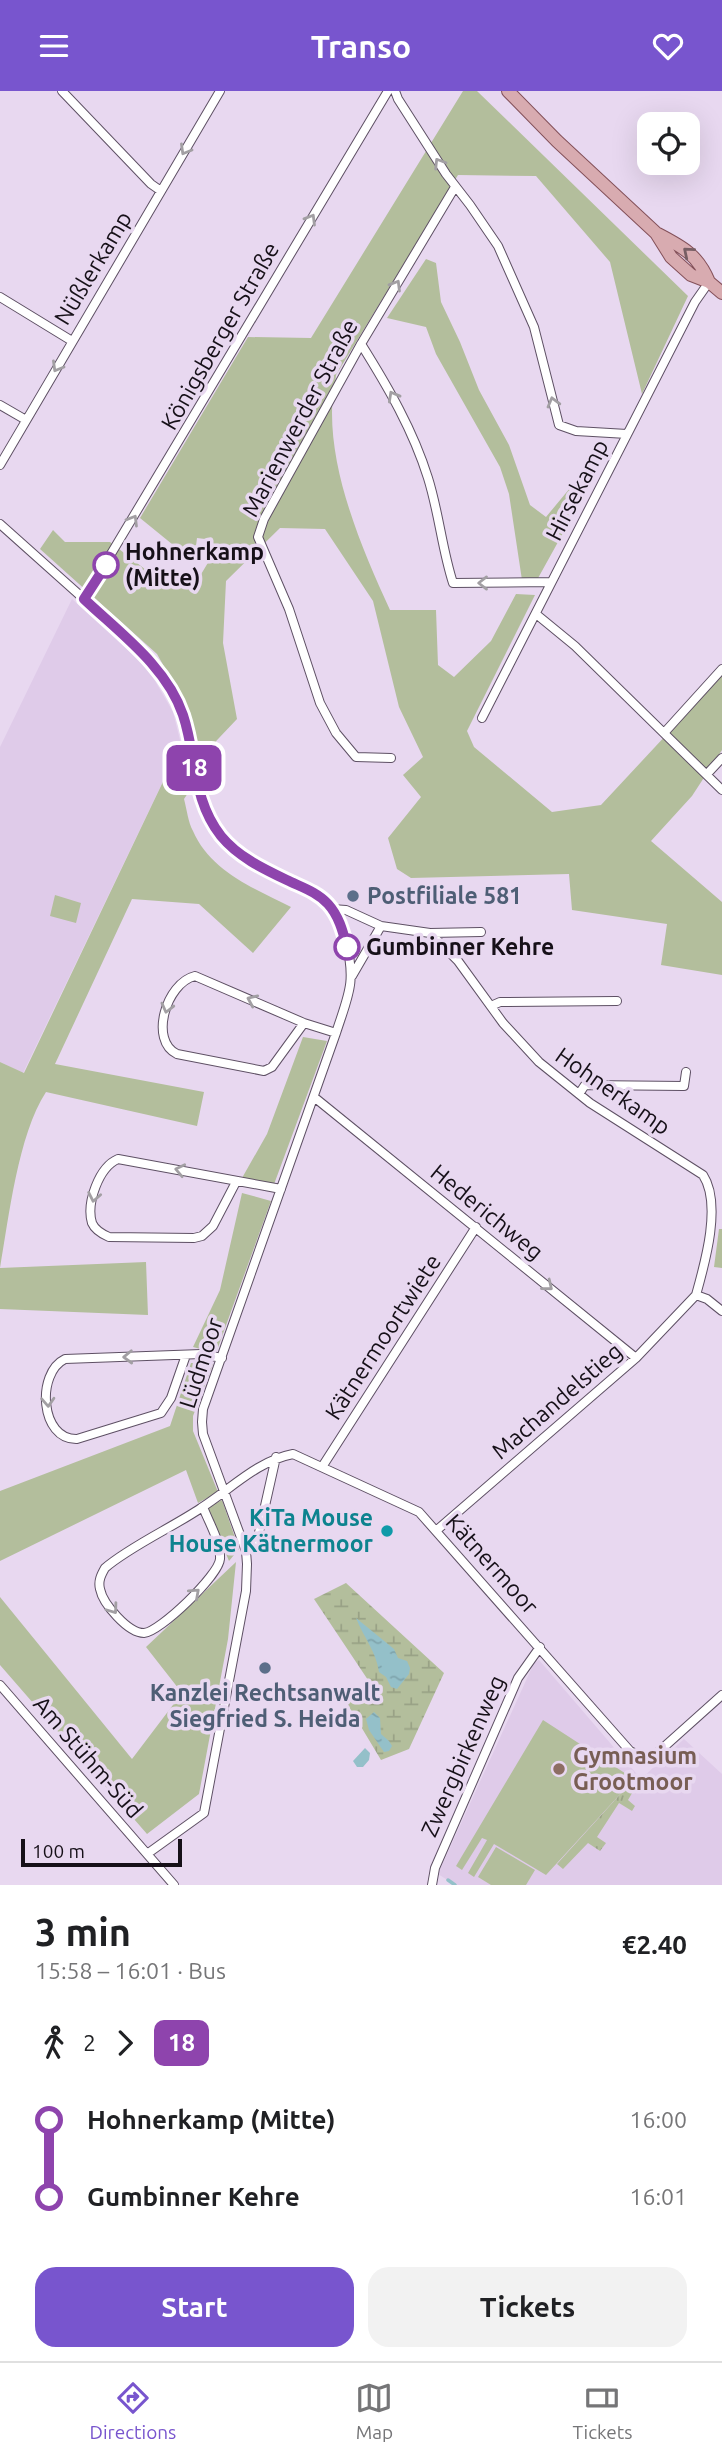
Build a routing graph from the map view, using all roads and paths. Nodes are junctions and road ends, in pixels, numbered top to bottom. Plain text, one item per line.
1 (62, 91) edge
2 (220, 91) edge
3 (388, 91) edge
4 (395, 91) edge
5 (508, 91) edge
6 (455, 187) junction
7 (161, 191) junction
8 (709, 282) junction
9 (722, 293) edge
10 (0, 297) edge
11 (72, 341) junction
12 (361, 344) junction
13 (0, 405) edge
14 (26, 420) junction
15 (627, 434) junction
16 (0, 465) edge
17 (0, 524) edge
18 (551, 582) junction
19 (84, 599) junction
20 (536, 614) junction
21 (722, 669) edge
22 (482, 717) dead end
23 (664, 733) junction
24 (391, 758) dead end
25 (721, 759) edge
26 (707, 774) junction
27 (722, 790) edge
28 (332, 909) junction
29 (382, 926) junction
30 (481, 932) dead end
31 (430, 933) junction
32 (352, 976) junction
33 (617, 1001) dead end
34 (491, 1006) junction
35 (304, 1023) junction
36 (336, 1033) junction
37 (686, 1072) dead end
38 (579, 1094) junction
39 (314, 1097) junction
40 (236, 1182) junction
41 (281, 1189) junction
42 (476, 1227) junction
43 (696, 1295) junction
44 (722, 1311) edge
45 (186, 1355) junction
46 (222, 1357) junction
47 (636, 1358) junction
48 (276, 1457) junction
49 (322, 1467) junction
50 (225, 1492) junction
51 (203, 1507) junction
52 (437, 1530) junction
53 (246, 1551) junction
54 (540, 1647) junction
55 (0, 1685) edge
56 (722, 1695) edge
57 (147, 1854) junction
58 (174, 1885) edge
59 (432, 1885) edge

1 - 7 street
2 -> 7 street, Nüßlerkamp
19 -> 3 street, Königsberger Straße
6 -> 4 street
5 - 8 main road
12 -> 6 street, Marienwerder Straße
15 -> 6 street
7 - 11 street, Nüßlerkamp
8 - 9 main road
8 - 15 street, Hirsekamp
10 - 11 street
11 -> 14 street, Nüßlerkamp
18 -> 12 street
12 - 24 street, Marienwerder Straße
13 - 14 street
14 - 16 street, Nüßlerkamp
15 - 18 street, Hirsekamp
17 - 19 street
18 - 20 street, Hirsekamp
19 - 28 street
20 - 22 street, Hirsekamp
20 - 23 street
21 - 23 street
23 - 26 street
25 - 26 street
26 - 27 street
28 - 29 street
28 - 32 street, Lüdmoor
29 - 31 street
29 - 32 street
30 - 31 street
31 - 34 street, Hohnerkamp
32 - 36 street, Lüdmoor
33 - 34 street
34 - 38 street, Hohnerkamp
35 -> 35 street
35 - 36 street
36 - 39 street, Lüdmoor
37 - 38 street
38 - 43 street, Hohnerkamp
39 - 41 street, Lüdmoor
39 - 42 street, Hederichweg
40 -> 40 street
40 - 41 street
41 - 46 street, Lüdmoor
42 -> 47 street, Hederichweg
42 - 49 street, Kätnermoortwiete
43 - 44 street
43 - 47 street, Machandelstieg
45 -> 45 street
45 - 46 street
46 - 50 street, Lüdmoor
47 - 52 street, Machandelstieg
48 - 49 street, Kätnermoor
48 - 50 street
48 - 53 street
49 - 52 street, Kätnermoor
50 - 51 street
50 - 53 street, Lüdmoor
51 -> 51 street
52 - 54 street, Kätnermoor
53 - 57 street, Lüdmoor
54 - 56 street, Kätnermoor
54 - 59 street, Zwergbirkenweg
55 - 57 street, Am Stühm-Süd
57 - 58 street, Am Stühm-Süd

